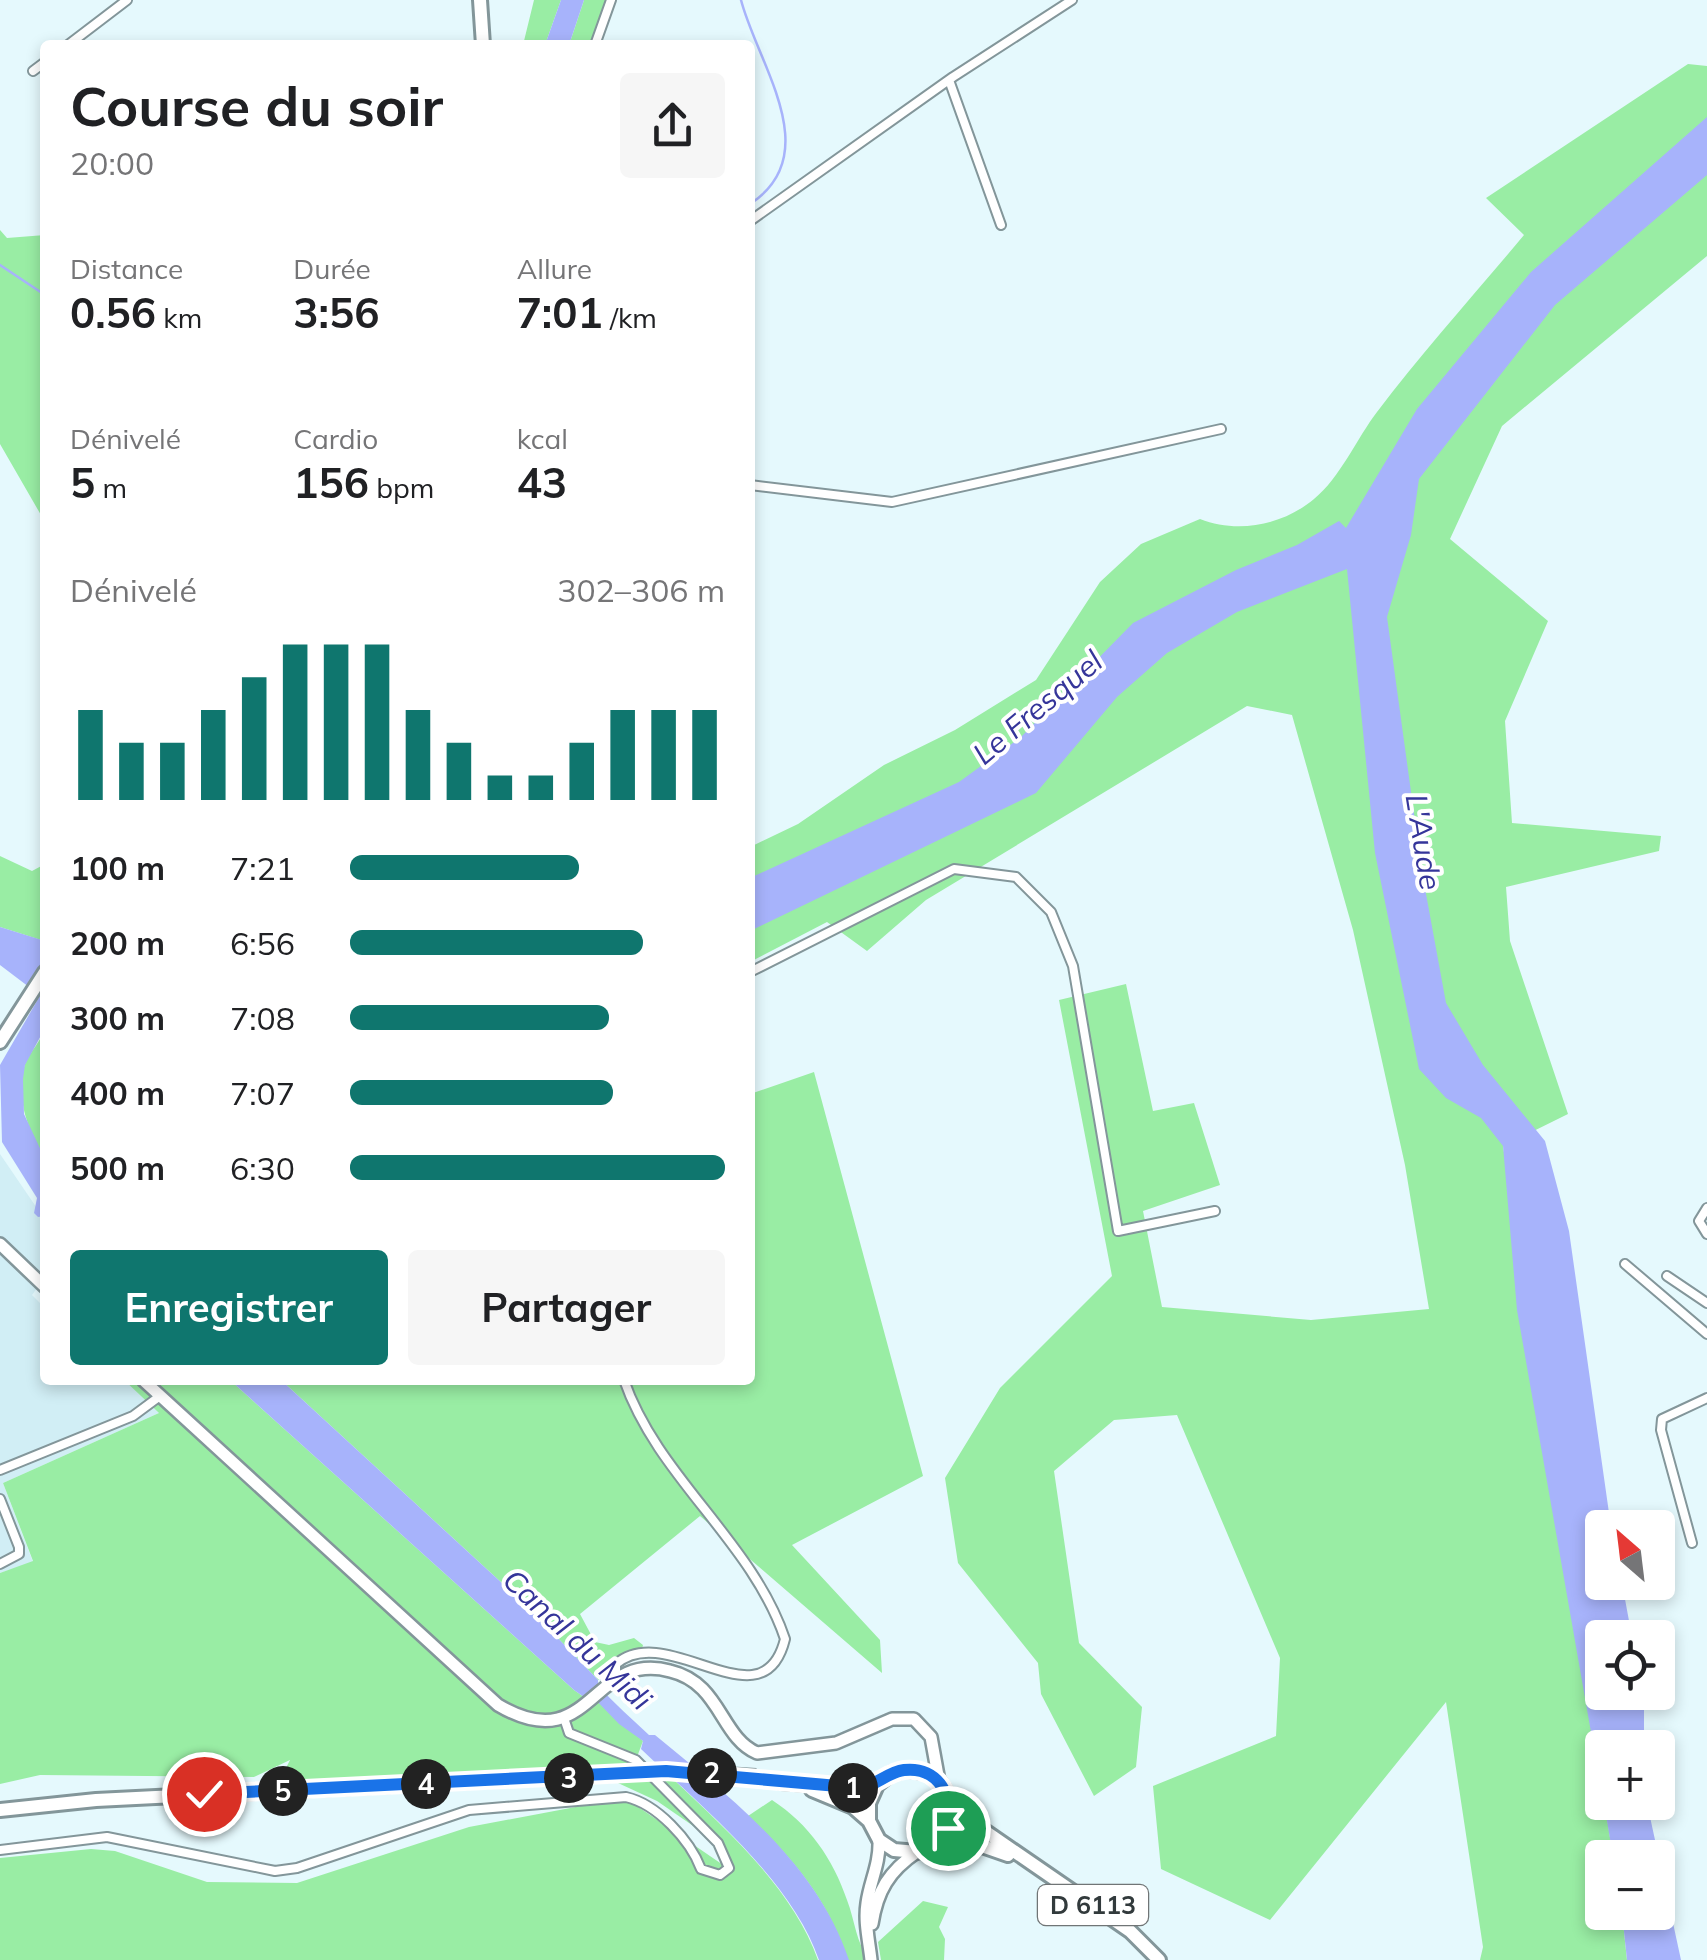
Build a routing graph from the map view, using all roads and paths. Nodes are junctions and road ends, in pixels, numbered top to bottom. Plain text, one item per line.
1 (127, 0) edge
2 (480, 0) edge
3 (611, 0) edge
4 (1072, 0) edge
5 (75, 40) edge
6 (484, 40) edge
7 (598, 40) edge
8 (40, 66) edge
9 (33, 71) dead end
10 (949, 80) junction
11 (755, 217) edge
12 (1001, 225) dead end
13 (1222, 430) dead end
14 (755, 486) edge
15 (755, 969) edge
16 (40, 980) edge
17 (0, 1042) edge
18 (1707, 1208) edge
19 (1216, 1211) dead end
20 (1707, 1234) edge
21 (0, 1244) edge
22 (1625, 1264) dead end
23 (1667, 1276) dead end
24 (40, 1282) edge
25 (1685, 1288) junction
26 (1707, 1303) edge
27 (1673, 1307) junction
28 (1707, 1334) edge
29 (148, 1385) edge
30 (626, 1385) edge
31 (160, 1396) junction
32 (1707, 1398) edge
33 (0, 1470) edge
34 (0, 1499) edge
35 (1692, 1543) dead end
36 (0, 1564) edge
37 (612, 1680) junction
38 (564, 1718) junction
39 (923, 1726) junction
40 (907, 1770) junction
41 (938, 1781) junction
42 (781, 1782) junction
43 (878, 1785) junction
44 (951, 1804) junction
45 (0, 1810) edge
46 (869, 1821) junction
47 (879, 1840) junction
48 (936, 1843) junction
49 (0, 1850) edge
50 (917, 1852) junction
51 (1020, 1858) junction
52 (869, 1943) junction
53 (872, 1960) edge
54 (1159, 1960) edge

1 - 5 street
2 - 6 main road
3 - 7 street
4 - 10 street
8 - 9 street
10 - 11 street
10 - 12 street
13 - 14 street
15 - 19 street
16 - 17 main road
18 - 20 street
21 - 24 street
22 - 27 street
23 - 25 street
25 - 26 street
25 - 27 street
27 - 28 street
29 - 31 street
30 - 37 street
31 - 33 street
31 - 38 street
32 - 35 street
34 - 36 street
37 - 38 street
37 - 39 street
38 - 49 street
39 - 40 street
39 - 41 street
40 - 41 main road
40 - 43 main road
41 - 44 main road
42 - 43 main road
42 - 45 main road, bridge
42 - 46 main road
43 - 46 main road
44 - 48 main road
44 - 51 main road, D 6113
46 - 47 main road
47 - 50 main road
47 - 52 street
48 - 50 main road
48 - 51 main road, D 6113
50 - 52 street
51 - 54 main road, D 6113
52 - 53 street

